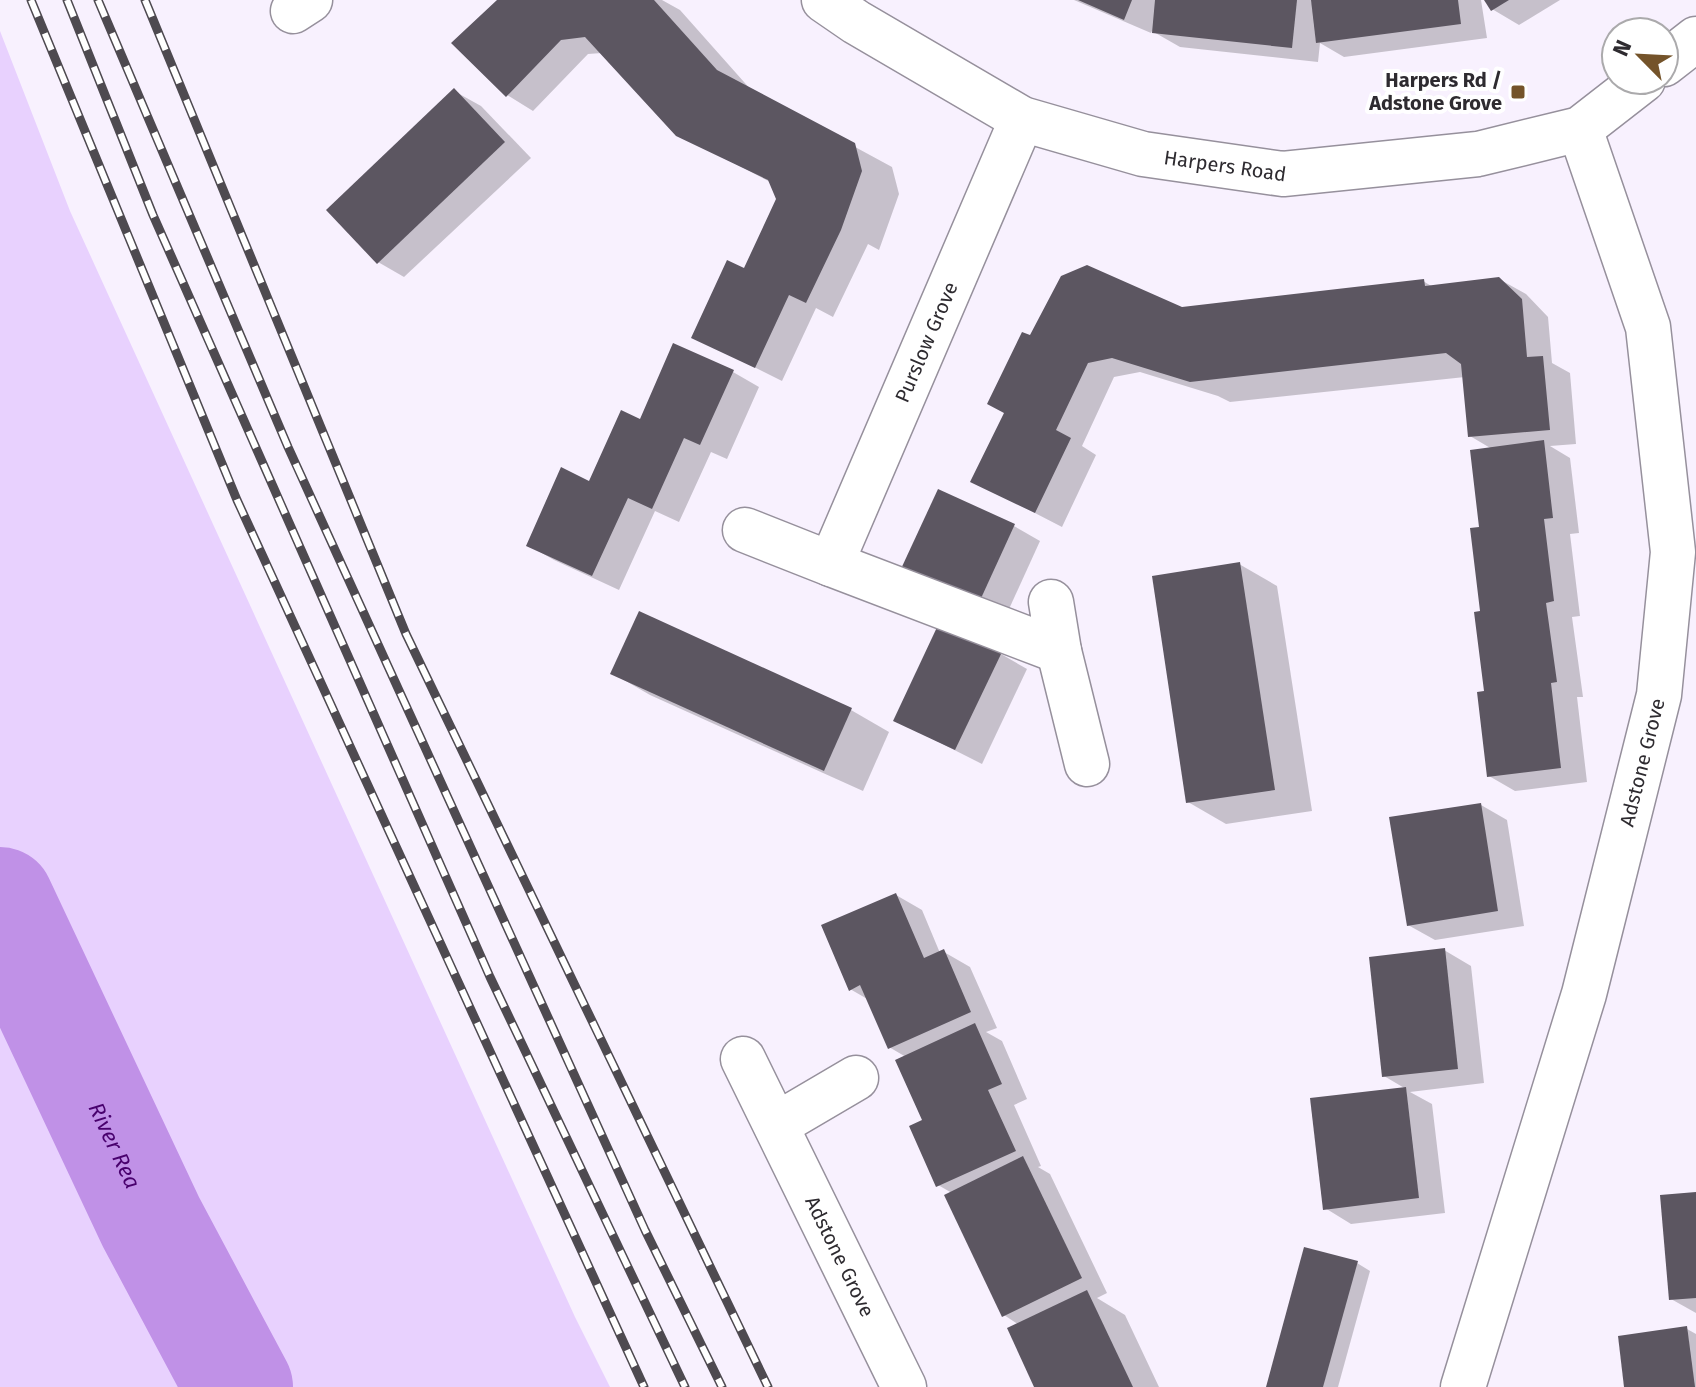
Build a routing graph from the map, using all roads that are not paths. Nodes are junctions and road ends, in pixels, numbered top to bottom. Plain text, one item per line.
1 (824, 0) edge
2 (1696, 39) edge
3 (1680, 52) edge
4 (1622, 96) edge
5 (1022, 119) junction
6 (1580, 129) junction
7 (745, 530) dead end
8 (831, 564) junction
9 (1051, 602) dead end
10 (1059, 651) junction
11 (1087, 764) dead end
12 (743, 1059) dead end
13 (856, 1078) dead end
14 (776, 1125) junction
15 (904, 1387) edge
16 (1463, 1387) edge

1 - 5 street, Harpers Road
2 - 3 street
4 - 6 street, Harpers Road
5 - 6 street, Harpers Road
5 - 8 street, Purslow Grove
6 - 16 street, Adstone Grove
7 - 8 street
8 - 10 street
9 - 10 street
10 - 11 street
12 - 14 street, Adstone Grove
13 - 14 street
14 - 15 street, Adstone Grove

